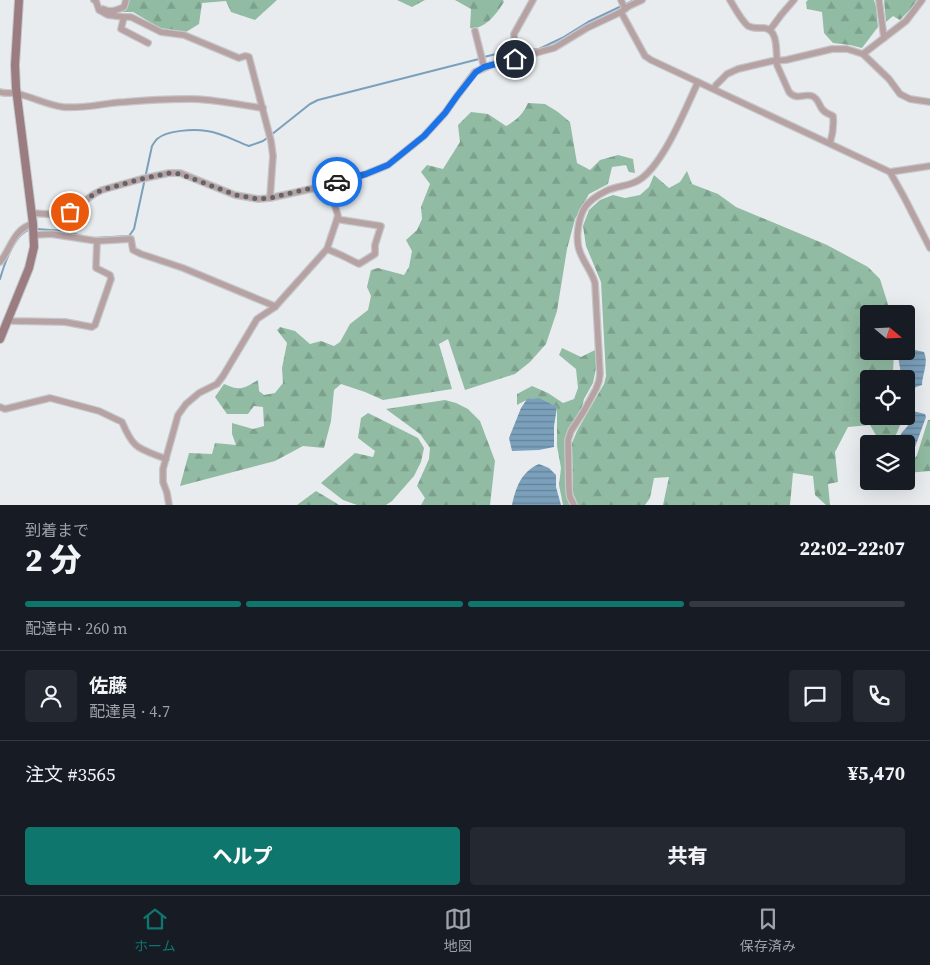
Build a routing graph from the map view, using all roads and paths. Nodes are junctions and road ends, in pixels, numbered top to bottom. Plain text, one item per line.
1 (19, 0) edge
2 (94, 0) edge
3 (126, 0) edge
4 (533, 0) edge
5 (621, 0) edge
6 (642, 0) edge
7 (730, 0) edge
8 (794, 0) edge
9 (879, 0) edge
10 (922, 0) edge
11 (100, 10) junction
12 (623, 10) junction
13 (124, 17) junction
14 (770, 30) junction
15 (474, 31) dead end
16 (884, 38) junction
17 (148, 43) dead end
18 (863, 54) junction
19 (511, 59) junction
20 (777, 61) junction
21 (484, 65) junction
22 (698, 82) junction
23 (714, 89) junction
24 (0, 92) edge
25 (16, 93) junction
26 (930, 102) edge
27 (263, 108) junction
28 (830, 144) junction
29 (930, 166) edge
30 (890, 172) junction
31 (329, 184) junction
32 (270, 198) junction
33 (32, 213) junction
34 (337, 219) junction
35 (33, 224) junction
36 (34, 234) junction
37 (98, 241) junction
38 (326, 248) junction
39 (930, 248) edge
40 (0, 262) edge
41 (275, 307) junction
42 (8, 320) junction
43 (0, 339) edge
44 (0, 407) edge
45 (166, 459) junction
46 (169, 505) edge
47 (574, 505) edge

1 - 25 main road
2 - 11 street
3 - 11 street
4 - 19 street
5 - 12 street
6 - 12 street
7 - 14 street
8 - 14 street
9 - 16 street
10 - 16 street
11 - 13 street
12 - 19 street
12 - 22 street
13 - 17 street
13 - 27 street
14 - 20 street
15 - 21 street
16 - 18 street
18 - 20 street
18 - 26 street
19 - 21 street
20 - 23 street
20 - 28 street
21 - 31 street
22 - 23 street
22 - 47 street
23 - 28 street
24 - 25 street
25 - 27 street
25 - 33 main road
27 - 32 street
28 - 30 street
29 - 30 street
30 - 39 street
31 - 32 street
31 - 34 street
32 - 33 street
33 - 35 main road
34 - 38 street
34 - 38 street
35 - 36 main road
35 - 40 street
36 - 37 street
36 - 42 main road
37 - 41 street
37 - 42 street
38 - 41 street
41 - 45 street
42 - 43 main road
44 - 45 street
45 - 46 street

